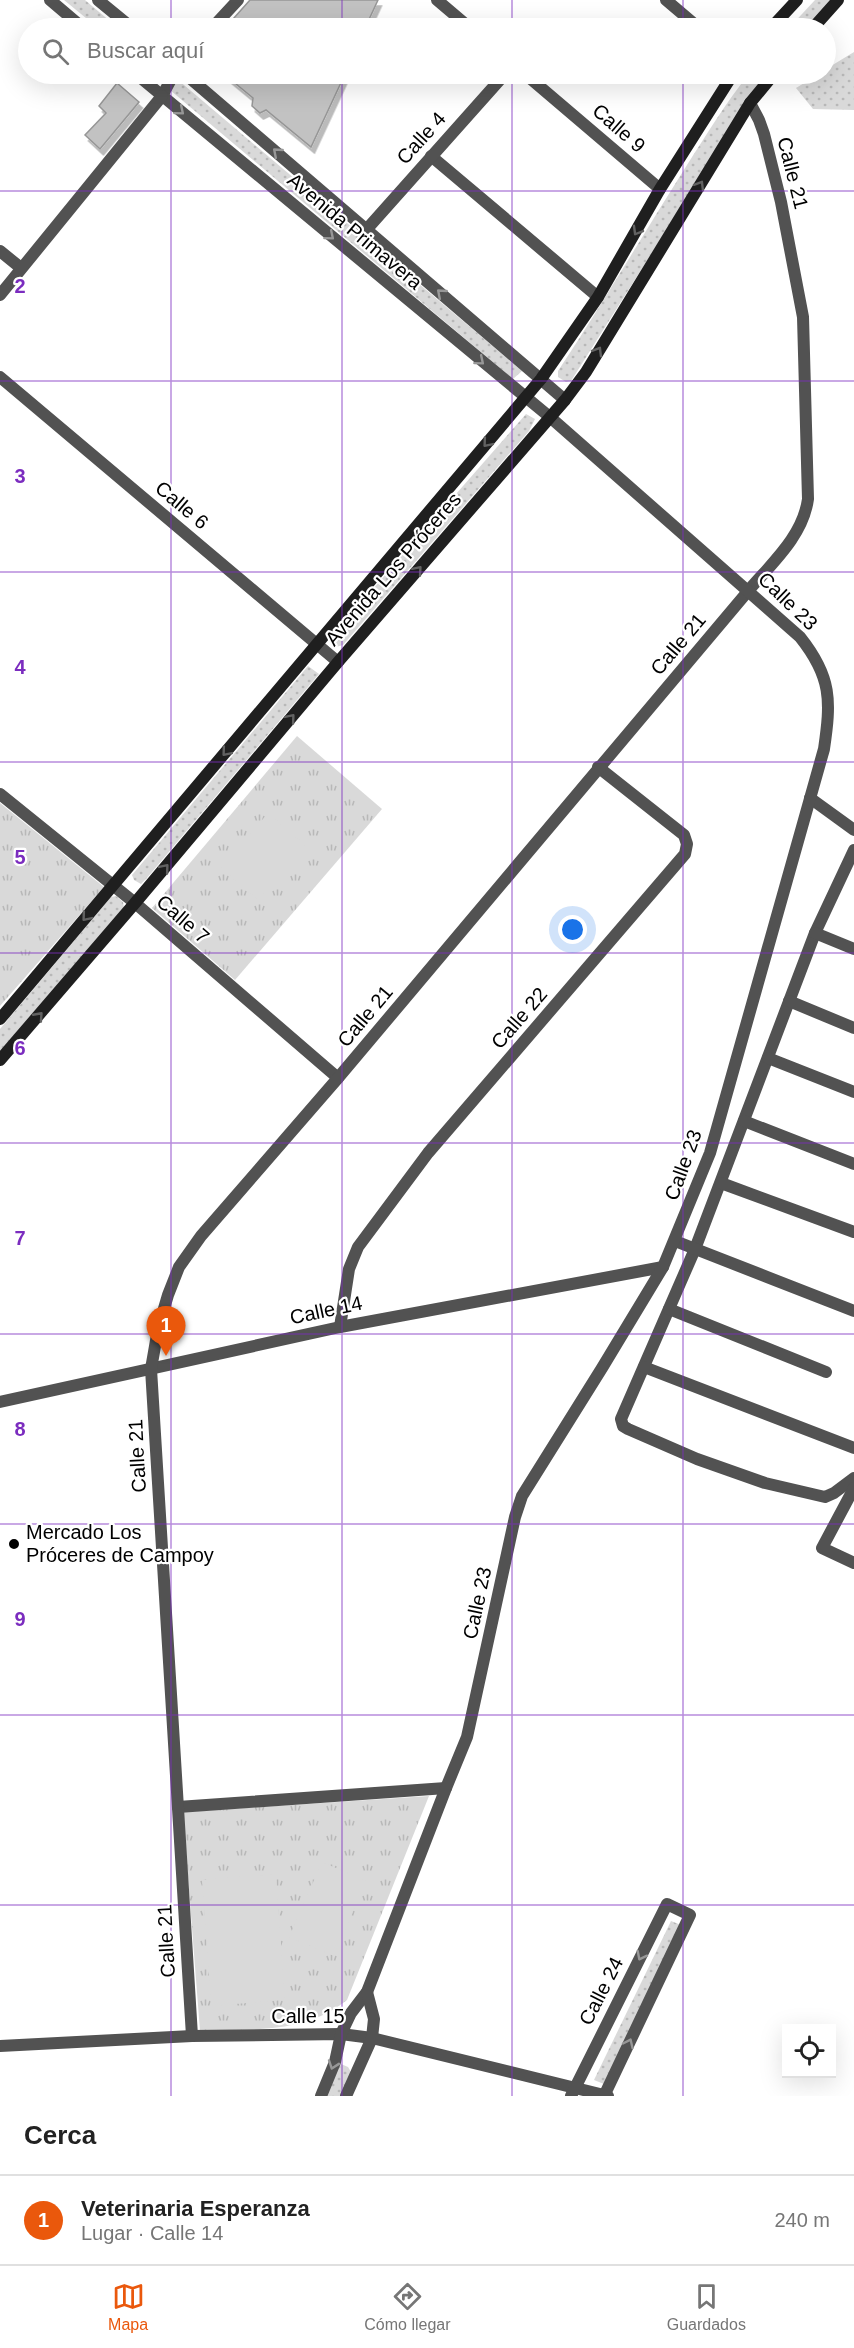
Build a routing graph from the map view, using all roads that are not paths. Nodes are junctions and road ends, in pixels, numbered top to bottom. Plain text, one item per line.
1 (50, 0) edge
2 (98, 0) edge
3 (238, 0) edge
4 (437, 0) edge
5 (666, 0) edge
6 (797, 0) edge
7 (838, 0) edge
8 (72, 18) edge
9 (120, 18) edge
10 (221, 18) edge
11 (458, 18) edge
12 (687, 18) edge
13 (780, 18) edge
14 (822, 18) edge
15 (148, 84) edge
16 (169, 84) edge
17 (197, 84) edge
18 (495, 84) edge
19 (537, 84) edge
20 (727, 84) edge
21 (766, 84) edge
22 (162, 96) junction
23 (750, 103) junction
24 (431, 156) junction
25 (660, 189) junction
26 (366, 229) junction
27 (0, 251) edge
28 (21, 268) junction
29 (0, 295) edge
30 (598, 297) junction
31 (0, 377) edge
32 (542, 379) junction
33 (524, 398) junction
34 (565, 400) junction
35 (550, 418) junction
36 (749, 590) junction
37 (316, 644) junction
38 (338, 662) junction
39 (598, 767) junction
40 (0, 794) edge
41 (810, 798) junction
42 (854, 830) edge
43 (854, 850) edge
44 (113, 885) junction
45 (135, 903) junction
46 (815, 933) junction
47 (854, 949) edge
48 (789, 1001) junction
49 (0, 1019) edge
50 (854, 1028) edge
51 (768, 1058) junction
52 (0, 1060) edge
53 (338, 1078) junction
54 (854, 1092) edge
55 (744, 1121) junction
56 (854, 1164) edge
57 (721, 1183) junction
58 (854, 1232) edge
59 (675, 1241) junction
60 (696, 1249) junction
61 (663, 1267) junction
62 (669, 1309) junction
63 (854, 1311) edge
64 (340, 1326) junction
65 (644, 1367) junction
66 (151, 1370) junction
67 (826, 1372) dead end
68 (0, 1402) edge
69 (854, 1448) edge
70 (854, 1478) edge
71 (854, 1488) edge
72 (854, 1563) edge
73 (446, 1788) junction
74 (178, 1807) junction
75 (368, 1992) junction
76 (341, 2034) junction
77 (192, 2036) junction
78 (372, 2038) junction
79 (0, 2046) edge
80 (573, 2091) edge
81 (321, 2096) edge
82 (346, 2096) edge
83 (606, 2096) edge

1 - 8 street
2 - 9 street
3 - 10 street
4 - 11 street
5 - 12 street
6 - 13 main road
7 - 14 main road
15 - 22 street, Avenida Primavera
16 - 22 street
26 -> 17 street, Avenida Primavera
18 - 24 street, Calle 4
19 - 25 street, Calle 9
20 - 25 main road, Avenida Los Próceres
21 - 23 main road, Avenida Los Próceres
22 - 28 street
22 -> 33 street, Avenida Primavera
34 -> 23 main road, Avenida Los Próceres
23 - 36 street, Calle 21
24 - 26 street, Calle 4
24 - 30 street
25 -> 30 main road, Avenida Los Próceres
32 -> 26 street, Avenida Primavera
27 - 28 street
28 - 29 street
30 - 32 main road, Avenida Los Próceres
31 - 37 street, Calle 6
32 - 33 main road, Avenida Los Próceres
32 - 34 street, Avenida Primavera
33 - 35 street, Avenida Primavera
33 -> 37 main road, Avenida Los Próceres
34 - 35 main road, Avenida Los Próceres
35 - 36 street, Calle 23
38 -> 35 main road, Avenida Los Próceres
36 - 39 street, Calle 21
36 - 41 street, Calle 23
37 - 38 street, Calle 6
37 -> 44 main road, Avenida Los Próceres
45 -> 38 main road, Avenida Los Próceres
39 - 53 street, Calle 21
39 - 64 street, Calle 22
40 - 44 street, Calle 7
41 - 42 street
41 - 59 street, Calle 23
43 - 46 street
44 - 45 street, Calle 7
44 -> 49 main road, Avenida Los Próceres
52 -> 45 main road, Avenida Los Próceres
45 - 53 street, Calle 7
46 - 47 street
46 - 48 street
48 - 50 street
48 - 51 street
51 - 54 street
51 - 55 street
53 - 66 street, Calle 21
55 - 56 street
55 - 57 street
57 - 58 street
57 - 60 street
59 - 60 street
59 - 61 street, Calle 23
60 - 62 street
60 - 63 street
61 - 64 street, Calle 14
61 - 73 street, Calle 23
62 - 65 street
62 - 67 street
64 - 66 street, Calle 14
65 - 69 street
65 - 70 street
66 - 68 street, Calle 14
66 - 74 street, Calle 21
71 - 72 street
73 - 74 street
73 - 75 street, Calle 23
74 - 77 street, Calle 21
75 - 76 street, Calle 23
75 - 78 street
76 - 77 street, Calle 15
76 - 78 street, Calle 15
76 -> 81 street, Calle 23
77 - 79 street, Calle 15
78 - 80 street, Calle 15
78 - 82 street
80 - 83 street, Calle 15
83 -> 80 street, Calle 24

